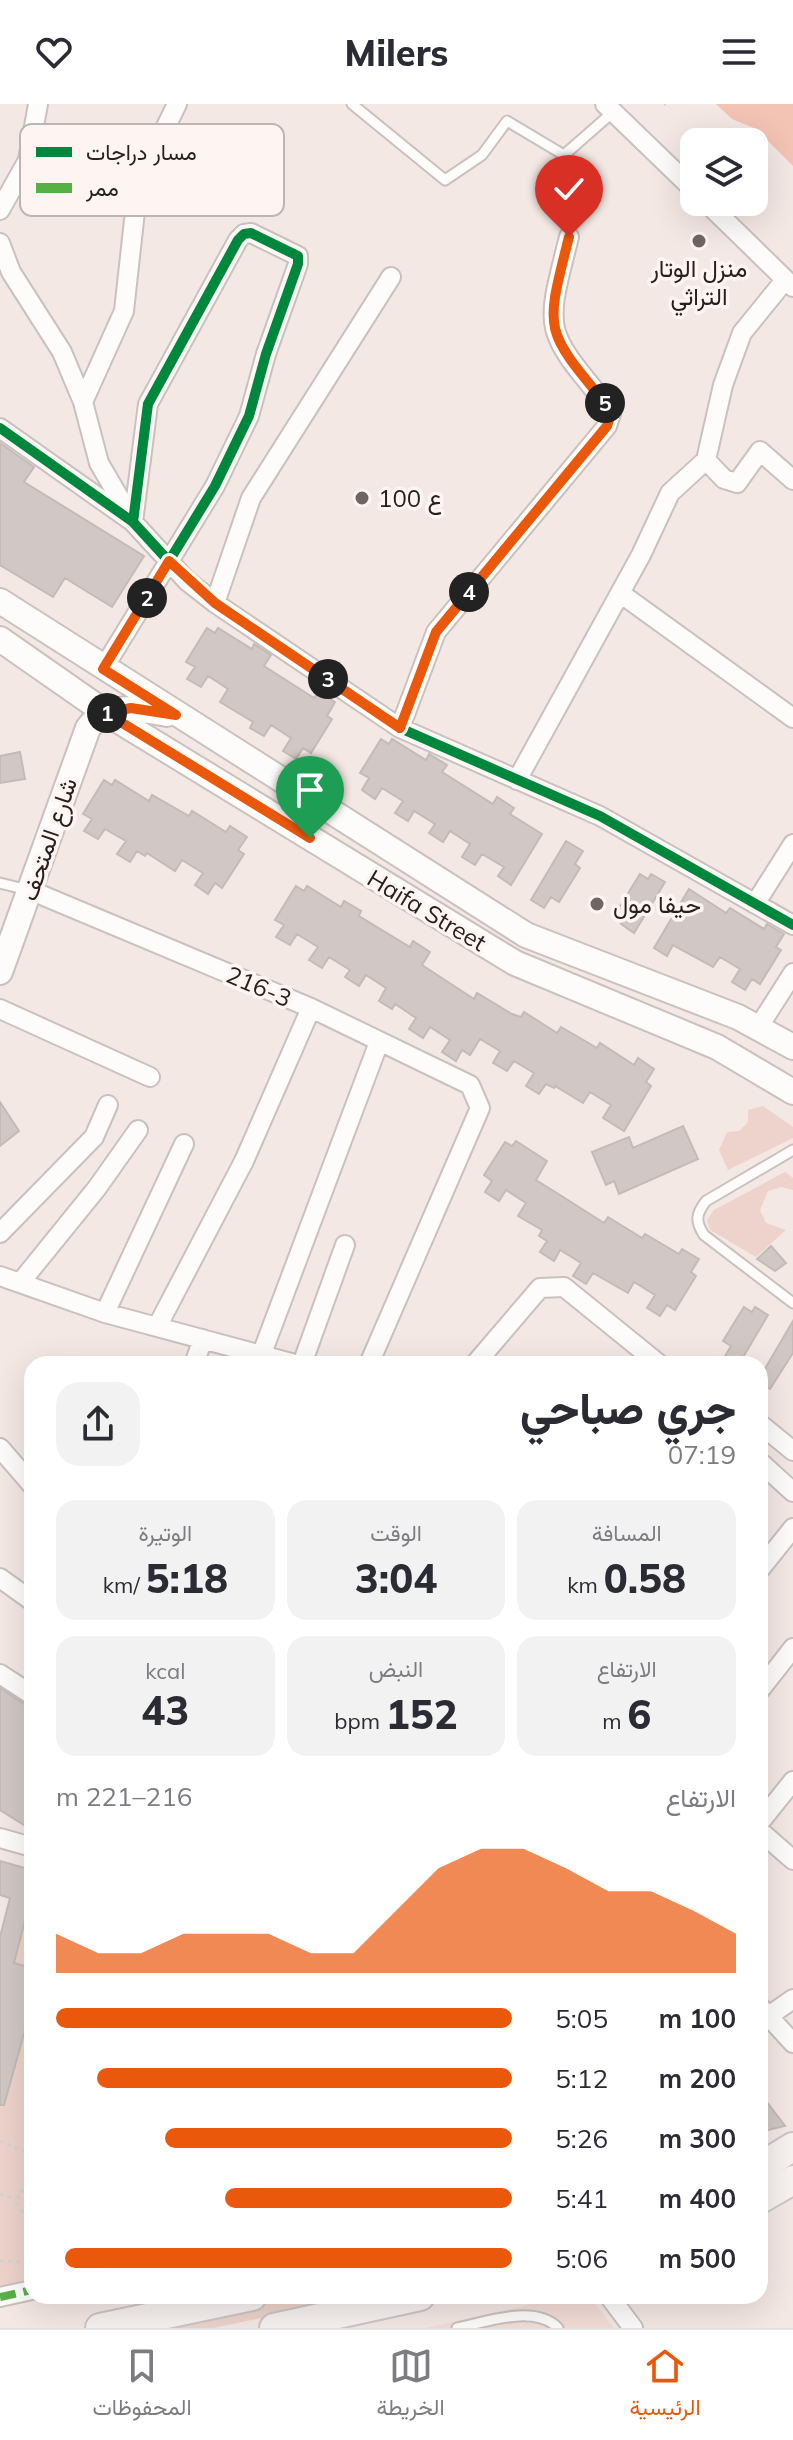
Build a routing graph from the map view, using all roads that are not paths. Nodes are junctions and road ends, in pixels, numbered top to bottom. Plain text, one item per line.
1 (38, 104) edge
2 (177, 104) edge
3 (352, 104) edge
4 (609, 108) edge
5 (34, 124) edge
6 (167, 124) edge
7 (20, 174) edge
8 (680, 176) edge
9 (0, 210) edge
10 (134, 216) edge
11 (720, 216) edge
12 (569, 237) dead end
13 (0, 243) edge
14 (391, 277) dead end
15 (789, 283) edge
16 (83, 402) junction
17 (0, 428) edge
18 (706, 460) junction
19 (793, 480) edge
20 (133, 522) junction
21 (169, 561) junction
22 (620, 593) junction
23 (0, 601) edge
24 (215, 603) junction
25 (0, 639) edge
26 (68, 647) junction
27 (103, 669) junction
28 (73, 690) junction
29 (106, 713) junction
30 (176, 715) junction
31 (793, 718) edge
32 (400, 728) junction
33 (73, 767) junction
34 (517, 780) junction
35 (793, 844) edge
36 (0, 883) edge
37 (32, 891) junction
38 (755, 904) junction
39 (793, 925) edge
40 (0, 972) edge
41 (793, 973) edge
42 (311, 1008) junction
43 (0, 1009) edge
44 (758, 1028) junction
45 (379, 1042) junction
46 (793, 1047) edge
47 (150, 1077) dead end
48 (793, 1092) edge
49 (108, 1105) dead end
50 (138, 1130) dead end
51 (184, 1144) dead end
52 (793, 1150) edge
53 (0, 1233) edge
54 (345, 1245) dead end
55 (0, 1276) edge
56 (20, 1283) junction
57 (793, 1303) edge
58 (105, 1313) junction
59 (157, 1327) junction
60 (203, 1339) junction
61 (197, 1356) edge
62 (246, 1356) edge
63 (261, 1356) edge
64 (305, 1356) edge
65 (372, 1356) edge
66 (482, 1356) edge
67 (649, 1356) edge
68 (768, 1431) edge
69 (0, 1448) edge
70 (793, 1451) edge
71 (768, 1469) edge
72 (24, 1476) edge
73 (793, 1492) edge
74 (793, 1528) edge
75 (768, 1559) edge
76 (0, 1578) edge
77 (24, 1595) edge
78 (793, 1648) edge
79 (0, 1674) edge
80 (768, 1680) edge
81 (24, 1690) edge
82 (793, 1781) edge
83 (768, 1812) edge
84 (0, 1838) edge
85 (768, 1838) edge
86 (24, 1845) edge
87 (793, 1860) edge
88 (793, 1999) edge
89 (768, 2013) edge
90 (768, 2020) edge
91 (793, 2043) edge
92 (793, 2147) edge
93 (768, 2162) edge
94 (793, 2180) edge
95 (768, 2194) edge
96 (24, 2292) edge
97 (0, 2297) edge
98 (202, 2304) edge
99 (384, 2304) edge
100 (615, 2304) edge
101 (100, 2328) edge
102 (274, 2328) edge
103 (457, 2328) edge
104 (558, 2328) edge
105 (633, 2328) edge

1 - 5 street
2 - 6 street
3 - 4 lane
4 - 8 street
7 - 9 street
10 - 16 street
11 - 15 street
12 - 32 street
13 - 16 street
14 - 24 street
15 - 18 street
16 - 20 street
17 - 20 street
18 - 19 street
18 - 22 street
20 - 21 street
20 - 21 street
21 - 24 street
21 - 27 street
22 - 31 street
22 - 34 street
23 - 26 main road, Haifa Street
24 - 32 street
25 - 28 main road, Haifa Street
26 - 27 main road, Haifa Street
26 - 28 main road
27 - 30 main road, Haifa Street
28 - 29 main road, Haifa Street
28 - 33 main road
29 - 30 main road
29 - 33 main road, شارع المتحف
29 - 48 main road, Haifa Street
30 - 44 main road, Haifa Street
32 - 34 street
33 - 37 main road, شارع المتحف
34 - 38 street
35 - 38 street
36 - 37 lane
37 - 40 main road, شارع المتحف
37 - 42 street, 216-3
38 - 39 street
41 - 44 street
42 - 45 street, 216-3
42 - 59 street
43 - 47 street
44 - 46 main road, Haifa Street
45 - 63 street
45 - 65 street, 216-3
49 - 53 street
50 - 56 street
51 - 58 street
52 - 57 lane
54 - 64 street
55 - 56 street
56 - 58 street
58 - 59 street
59 - 60 street
60 - 61 street
60 - 62 street
66 - 67 street
68 - 70 street
69 - 72 street
71 - 73 street
74 - 75 street
76 - 77 street
78 - 80 street
79 - 81 street
82 - 83 street
84 - 86 street
85 - 87 street
88 - 89 street
90 - 91 street
92 - 93 main road
94 - 95 main road
96 - 97 street
98 - 101 main road
99 - 102 main road
100 - 105 street
103 - 104 lane

